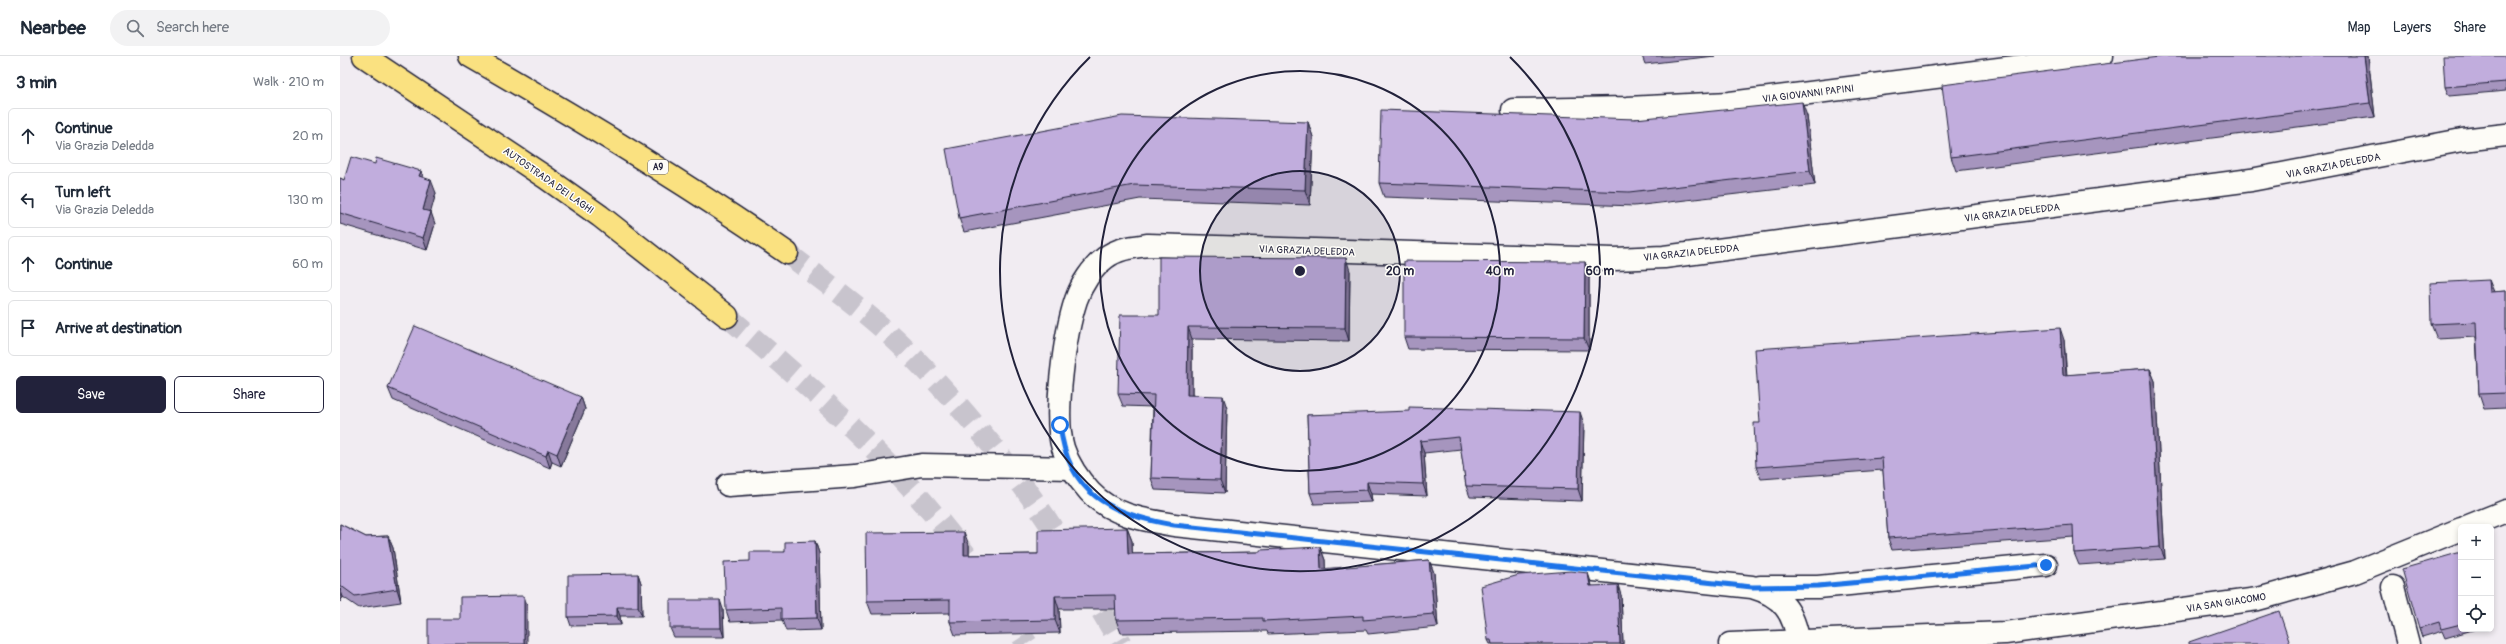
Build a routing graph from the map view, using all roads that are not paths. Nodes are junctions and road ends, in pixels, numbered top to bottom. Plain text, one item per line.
1 (364, 56) edge
2 (470, 56) edge
3 (2102, 56) edge
4 (1513, 110) dead end
5 (2506, 134) edge
6 (787, 253) tunnel mouth
7 (727, 316) tunnel mouth
8 (1072, 468) junction
9 (728, 485) dead end
10 (2506, 511) edge
11 (2474, 524) edge
12 (2458, 530) edge
13 (2046, 565) dead end
14 (1752, 587) junction
15 (2393, 587) dead end
16 (2007, 638) edge
17 (1799, 642) edge
18 (1730, 644) edge
19 (2408, 644) edge

1 - 7 highway, AUTOSTRADA DEI LAGHI
2 - 6 highway, A9
3 - 4 street, VIA GIOVANNI PAPINI
5 - 8 street, VIA GRAZIA DELEDDA
8 - 9 street
8 - 14 street, VIA GRAZIA DELEDDA
10 - 11 street
12 - 16 street, VIA SAN GIACOMO
13 - 14 street
14 - 17 street, VIA GRAZIA DELEDDA
15 - 19 street
16 - 17 street, VIA SAN GIACOMO
17 - 18 street, VIA SAN GIACOMO

